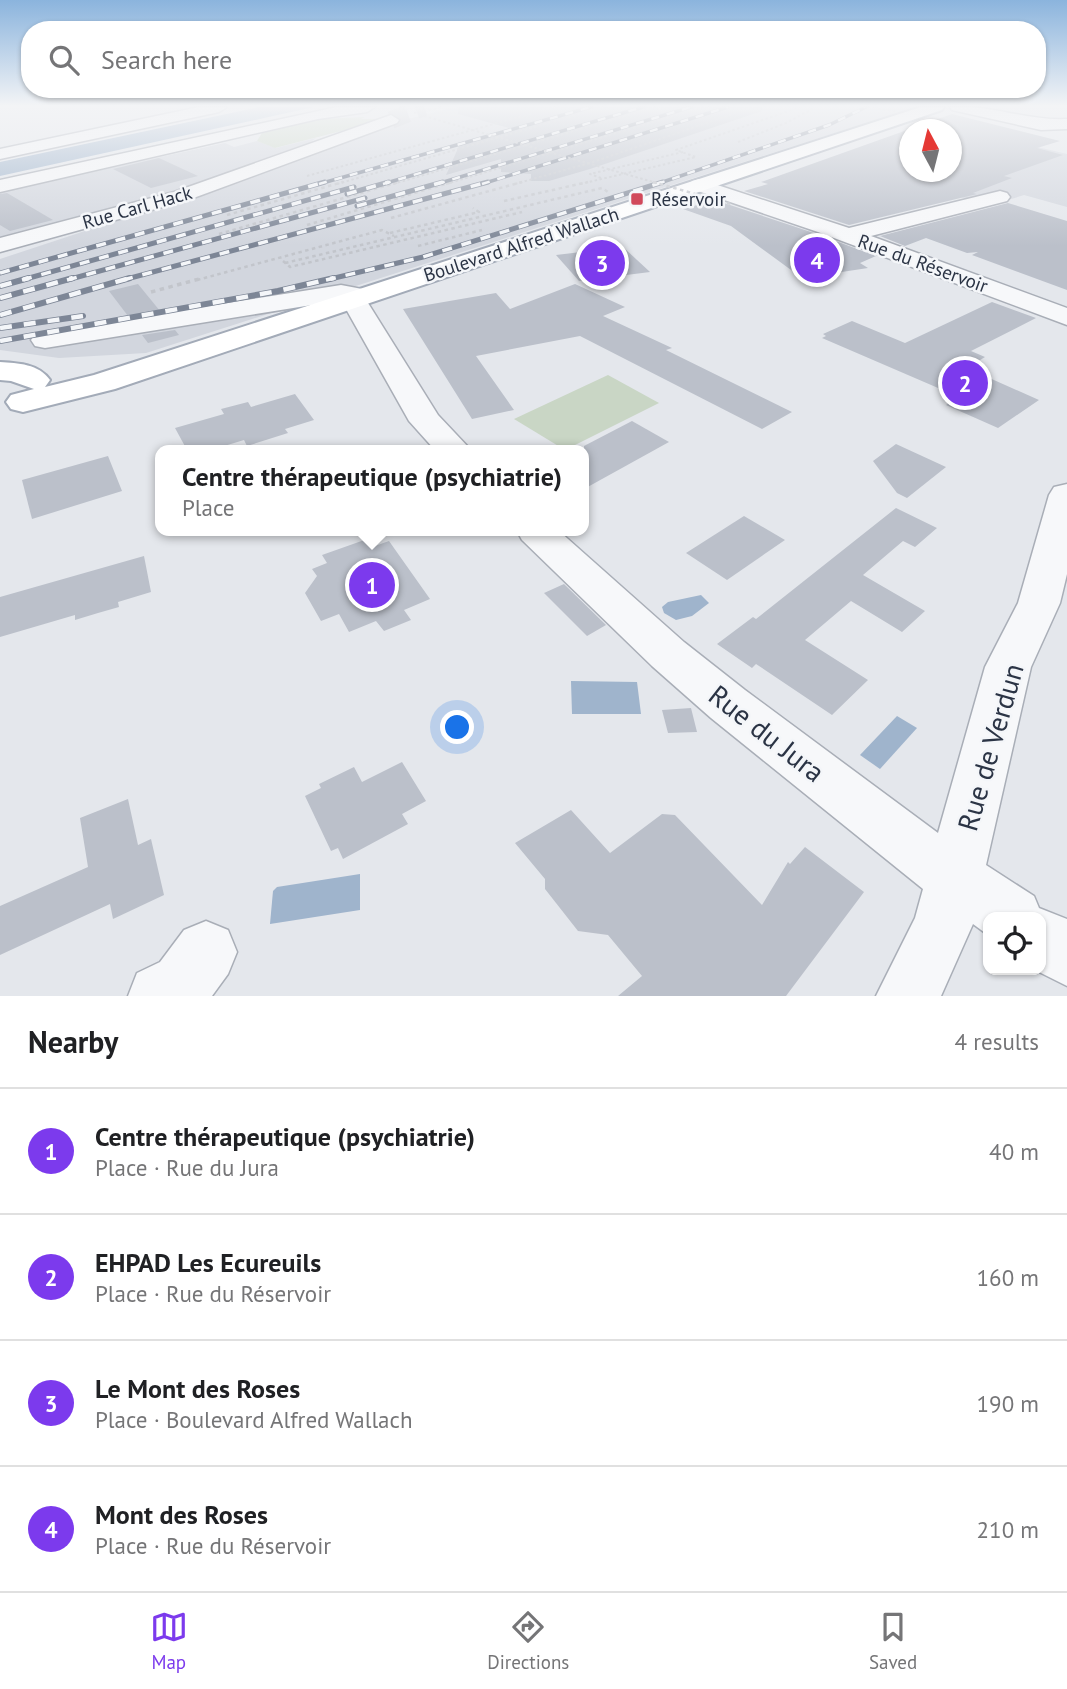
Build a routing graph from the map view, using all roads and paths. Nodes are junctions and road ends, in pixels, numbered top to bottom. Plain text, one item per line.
1 (139, 153) edge
2 (301, 153) edge
3 (388, 153) edge
4 (441, 153) edge
5 (494, 153) edge
6 (548, 153) edge
7 (555, 153) edge
8 (617, 153) edge
9 (678, 153) edge
10 (688, 153) edge
11 (797, 153) edge
12 (56, 173) junction
13 (303, 177) dead end
14 (602, 178) junction
15 (699, 185) junction
16 (0, 186) edge
17 (80, 186) dead end
18 (596, 195) dead end
19 (1000, 197) dead end
20 (504, 201) dead end
21 (731, 204) dead end
22 (473, 208) dead end
23 (518, 209) junction
24 (227, 215) dead end
25 (530, 215) dead end
26 (391, 218) dead end
27 (518, 219) dead end
28 (307, 225) dead end
29 (493, 226) dead end
30 (389, 233) junction
31 (219, 234) dead end
32 (848, 235) junction
33 (395, 236) junction
34 (0, 244) edge
35 (418, 246) dead end
36 (279, 259) junction
37 (285, 263) junction
38 (151, 292) dead end
39 (357, 298) junction
40 (1067, 317) edge
41 (46, 340) dead end
42 (10, 385) edge
43 (449, 445) edge
44 (1067, 495) edge
45 (541, 536) edge
46 (954, 876) junction
47 (1006, 912) edge
48 (1046, 940) edge
49 (206, 952) dead end
50 (1067, 955) edge
51 (160, 996) edge
52 (908, 996) edge

1 - 12 street
2 - 34 street, Rue Carl Hack
3 - 13 path
4 - 24 path
5 - 31 path
6 - 28 path
7 - 21 path, bridge
8 - 26 path
9 - 14 path
10 - 14 path
11 - 15 main road, Boulevard Alfred Wallach
12 - 16 street
12 - 17 street
14 - 20 path
15 - 32 street, Rue du Réservoir
15 - 39 main road, Boulevard Alfred Wallach
18 - 23 path
19 - 32 street
22 - 30 path
23 - 33 path
23 - 37 path
25 - 27 path
29 - 35 path
30 - 33 path
30 - 36 path
32 - 40 street, Rue du Réservoir
33 - 37 path
36 - 37 path
36 - 38 path
39 - 41 street
39 - 42 main road, Boulevard Alfred Wallach
39 - 43 street
44 - 46 street, Rue de Verdun
45 - 46 street, Rue du Jura
46 - 47 street, Rue du Jura
46 - 52 street, Rue de Verdun
48 - 50 street
49 - 51 street

